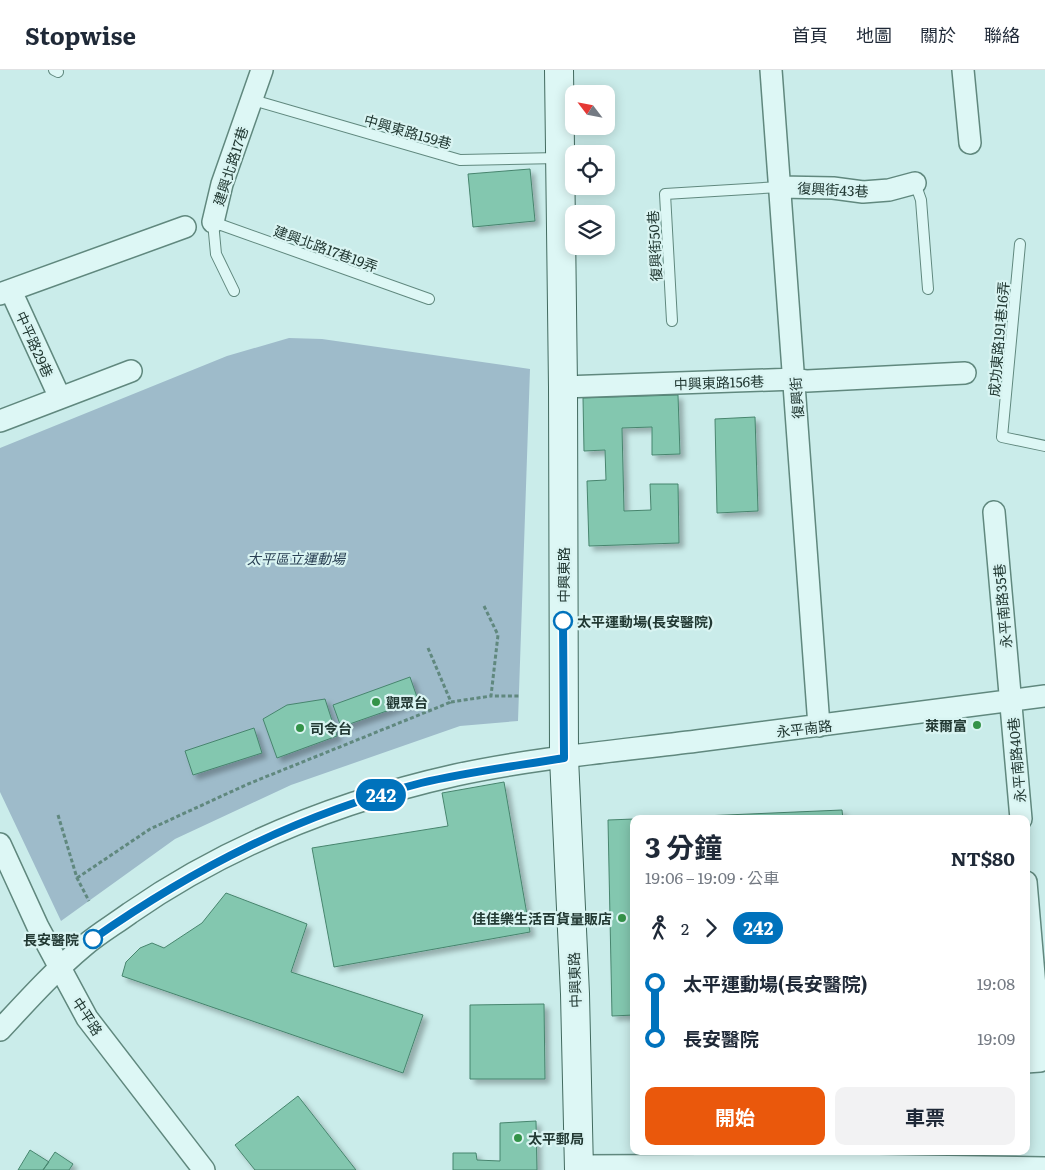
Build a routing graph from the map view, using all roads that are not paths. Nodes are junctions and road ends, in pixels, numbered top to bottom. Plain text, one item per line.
1 (262, 70) edge
2 (559, 70) edge
3 (771, 70) edge
4 (963, 70) edge
5 (253, 100) junction
6 (970, 143) dead end
7 (560, 158) junction
8 (915, 183) joint
9 (780, 186) junction
10 (213, 222) junction
11 (185, 227) dead end
12 (1020, 244) dead end
13 (928, 289) dead end
14 (234, 291) dead end
15 (6, 293) edge
16 (429, 299) dead end
17 (672, 321) dead end
18 (131, 371) dead end
19 (965, 373) dead end
20 (794, 379) junction
21 (563, 387) junction
22 (60, 398) junction
23 (0, 421) edge
24 (1045, 446) edge
25 (994, 512) dead end
26 (1045, 696) edge
27 (1011, 700) junction
28 (819, 726) junction
29 (564, 758) junction
30 (1021, 815) edge
31 (0, 844) edge
32 (1030, 930) edge
33 (60, 968) junction
34 (0, 1030) edge
35 (1037, 1062) edge
36 (843, 1162) edge
37 (199, 1168) edge
38 (579, 1168) edge
39 (1045, 1168) edge

1 - 5 street, 建興北路17巷
2 - 7 main road, 中興東路
3 - 9 street, 復興街
4 - 6 street
5 - 7 lane, 中興東路159巷
5 - 10 street, 建興北路17巷
7 - 21 main road, 中興東路
8 - 9 street, 復興街43巷
8 - 13 lane
9 - 17 lane, 復興街50巷
9 - 20 street, 復興街
10 - 14 lane, 建興北路17巷
10 - 16 lane, 建興北路17巷19弄
11 - 15 street
12 - 24 lane, 成功東路191巷16弄
15 - 22 street, 中平路29巷
18 - 22 street
19 - 20 street, 中興東路156巷
20 - 21 street, 中興東路156巷
20 - 28 street, 復興街
21 - 29 main road, 中興東路
22 - 23 street
25 - 27 street, 永平南路35巷
26 - 27 street, 永平南路
27 - 28 street, 永平南路
27 - 30 street, 永平南路40巷
28 - 29 street, 永平南路
29 - 33 street, 永平南路
29 - 38 main road, 中興東路
31 - 33 street, 中平路
32 - 35 street
33 - 34 street, 永平南路
33 - 37 street, 中平路
36 - 38 street
36 - 39 street

